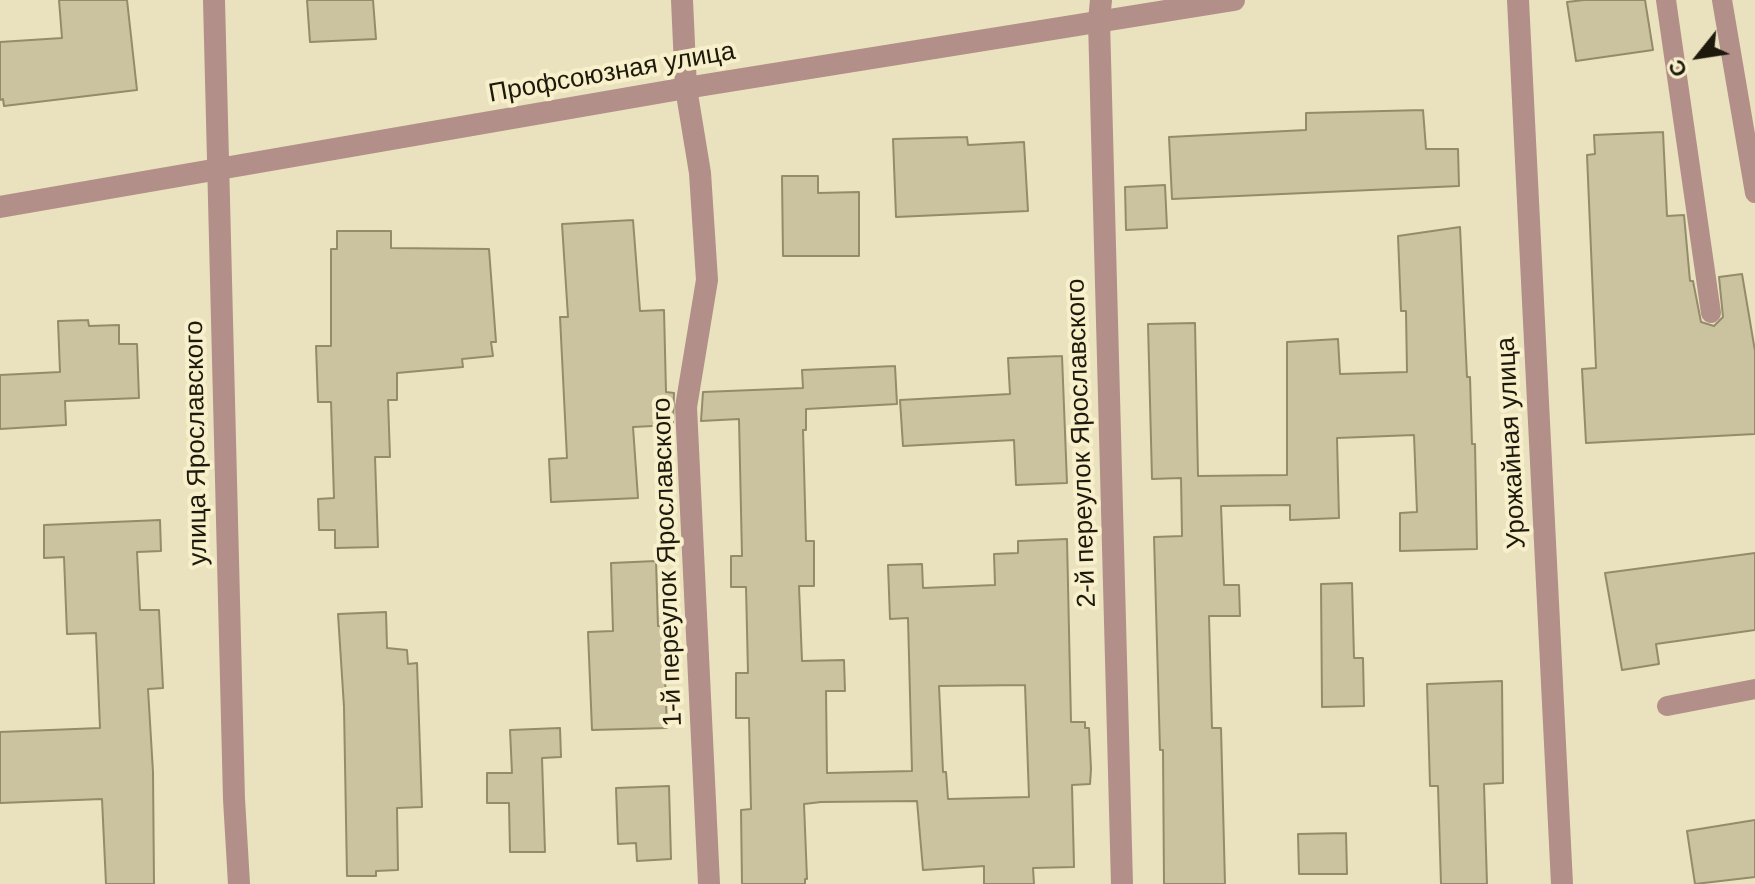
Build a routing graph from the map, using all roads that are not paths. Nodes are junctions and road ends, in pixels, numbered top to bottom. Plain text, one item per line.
1 (214, 0) edge
2 (682, 0) edge
3 (1234, 0) edge
4 (1518, 0) edge
5 (1666, 0) edge
6 (1722, 0) edge
7 (1100, 11) edge
8 (686, 88) junction
9 (1750, 138) edge
10 (218, 170) junction
11 (1755, 193) edge
12 (0, 207) edge
13 (1711, 313) dead end
14 (1755, 689) edge
15 (1667, 706) dead end
16 (239, 884) edge
17 (709, 884) edge
18 (1122, 884) edge
19 (1562, 884) edge

1 - 10 street, улица Ярославского
2 - 8 street, 1-й переулок Ярославского
3 - 7 street, Профсоюзная улица
4 - 19 street, Урожайная улица
5 - 13 lane
6 - 9 lane
7 - 8 street, Профсоюзная улица
7 - 18 street, 2-й переулок Ярославского
8 - 10 street, Профсоюзная улица
8 - 17 street, 1-й переулок Ярославского
9 - 11 lane
10 - 12 street, Профсоюзная улица
10 - 16 street, улица Ярославского
14 - 15 lane

